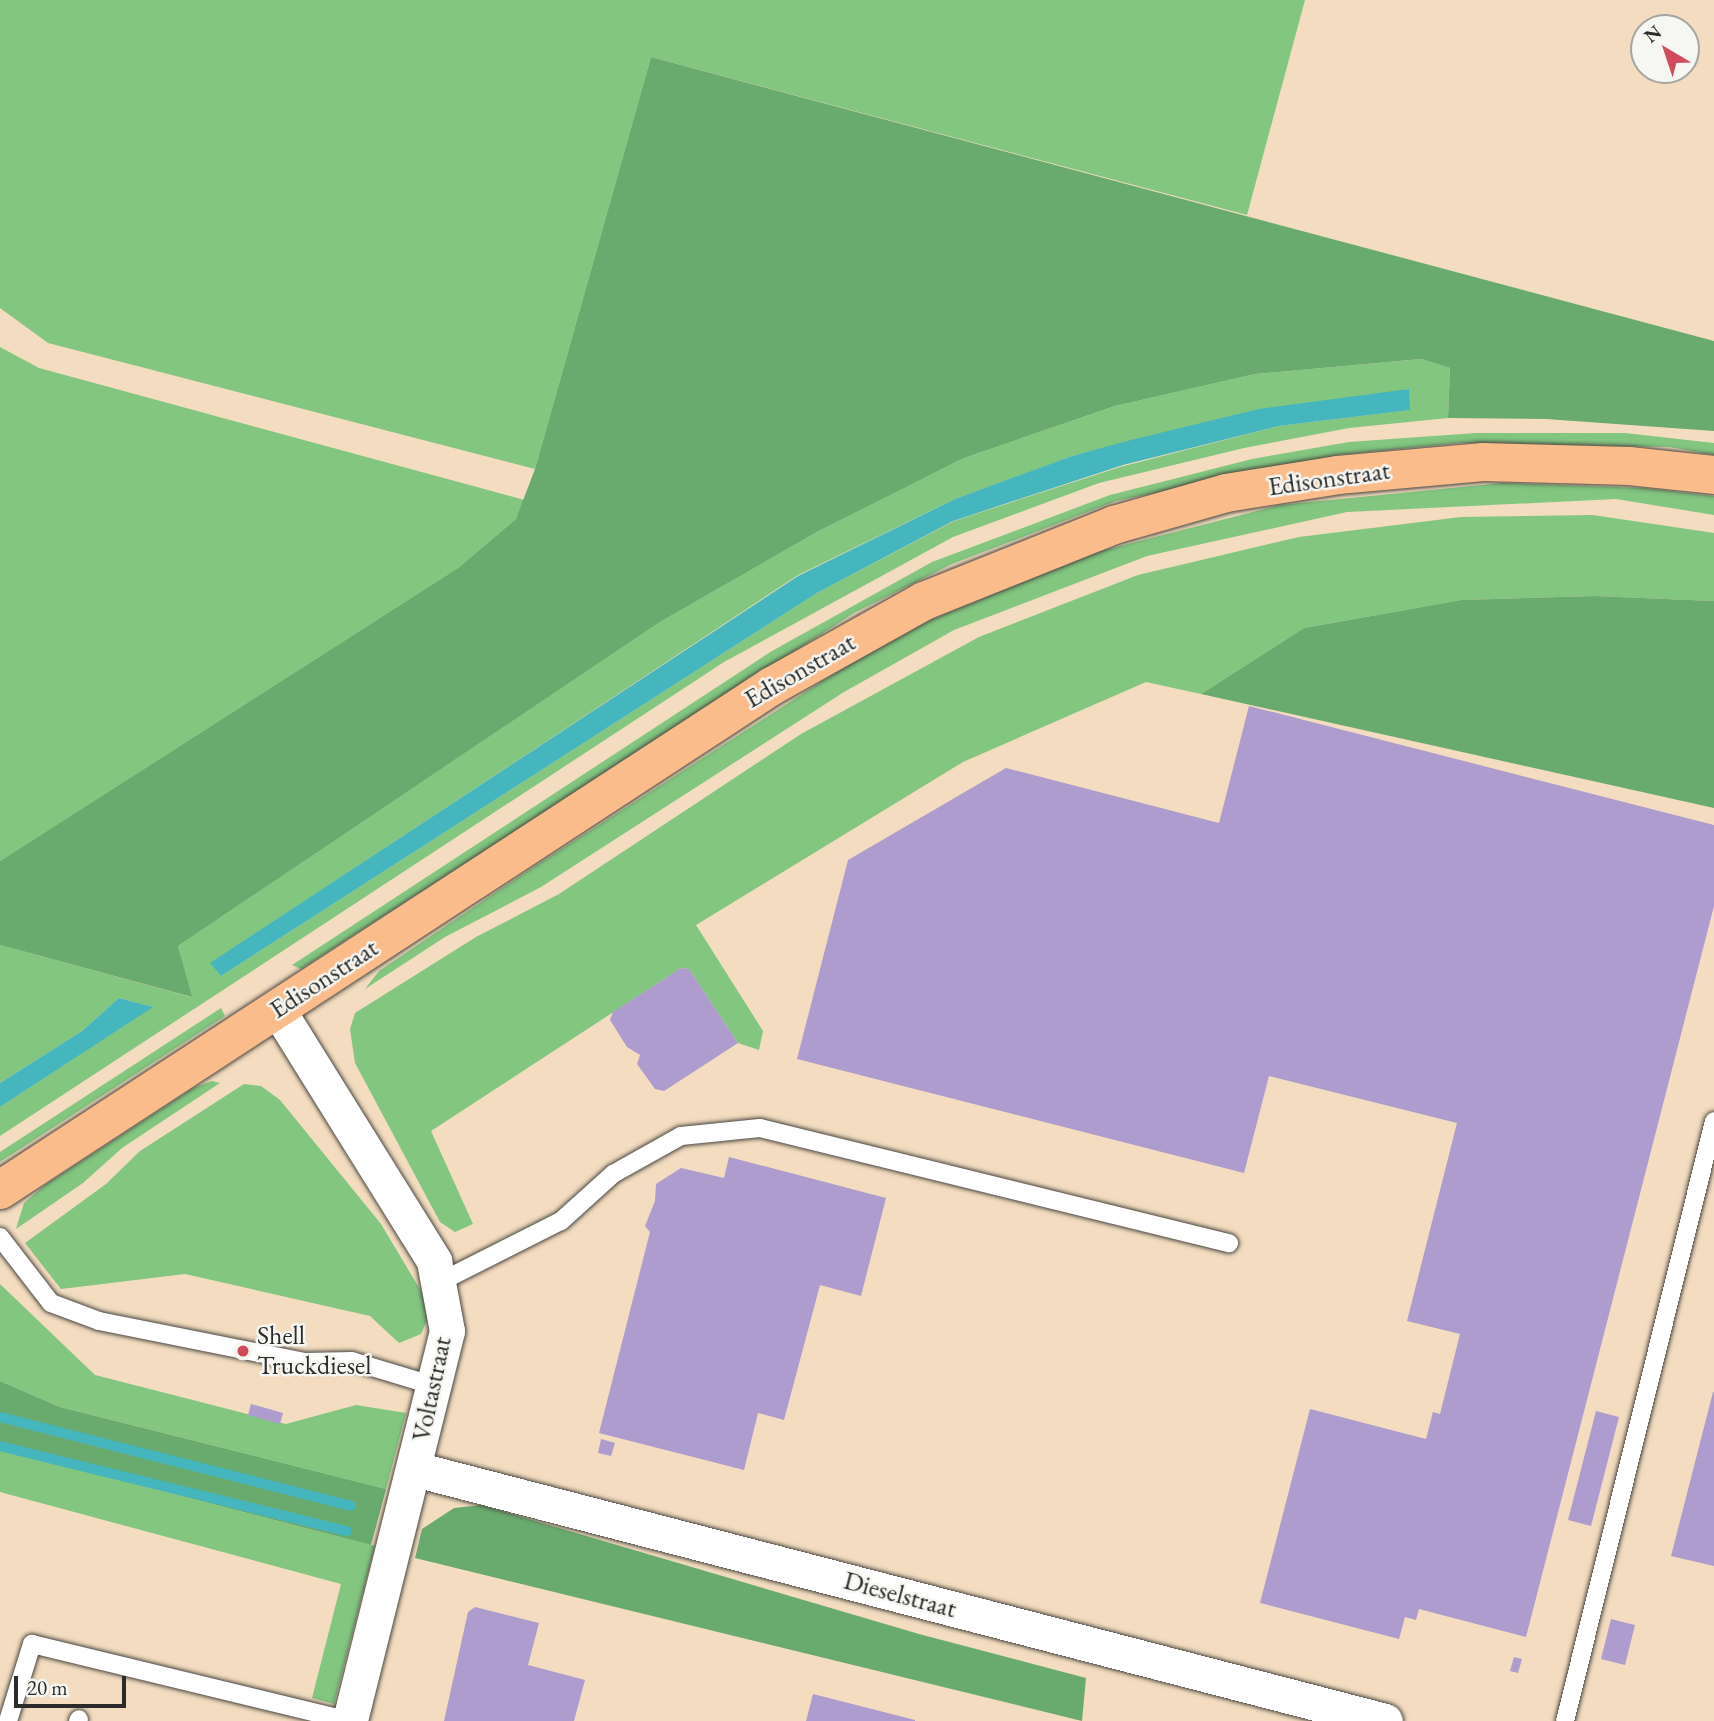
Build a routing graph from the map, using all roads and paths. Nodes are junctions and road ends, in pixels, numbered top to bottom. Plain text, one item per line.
1 (1714, 475) edge
2 (278, 1010) junction
3 (1714, 1121) edge
4 (0, 1190) edge
5 (0, 1237) edge
6 (1229, 1243) dead end
7 (438, 1283) junction
8 (435, 1386) junction
9 (415, 1469) junction
10 (8, 1721) edge
11 (350, 1721) edge
12 (1385, 1721) edge
13 (1565, 1721) edge

1 - 2 main road, Edisonstraat
2 - 4 main road, Edisonstraat
2 - 7 street, Voltastraat
3 - 13 lane
5 - 8 lane
6 - 7 lane
7 - 8 street, Voltastraat
8 - 9 street, Voltastraat
9 - 11 street, Voltastraat
9 - 12 street, Dieselstraat
10 - 11 lane

